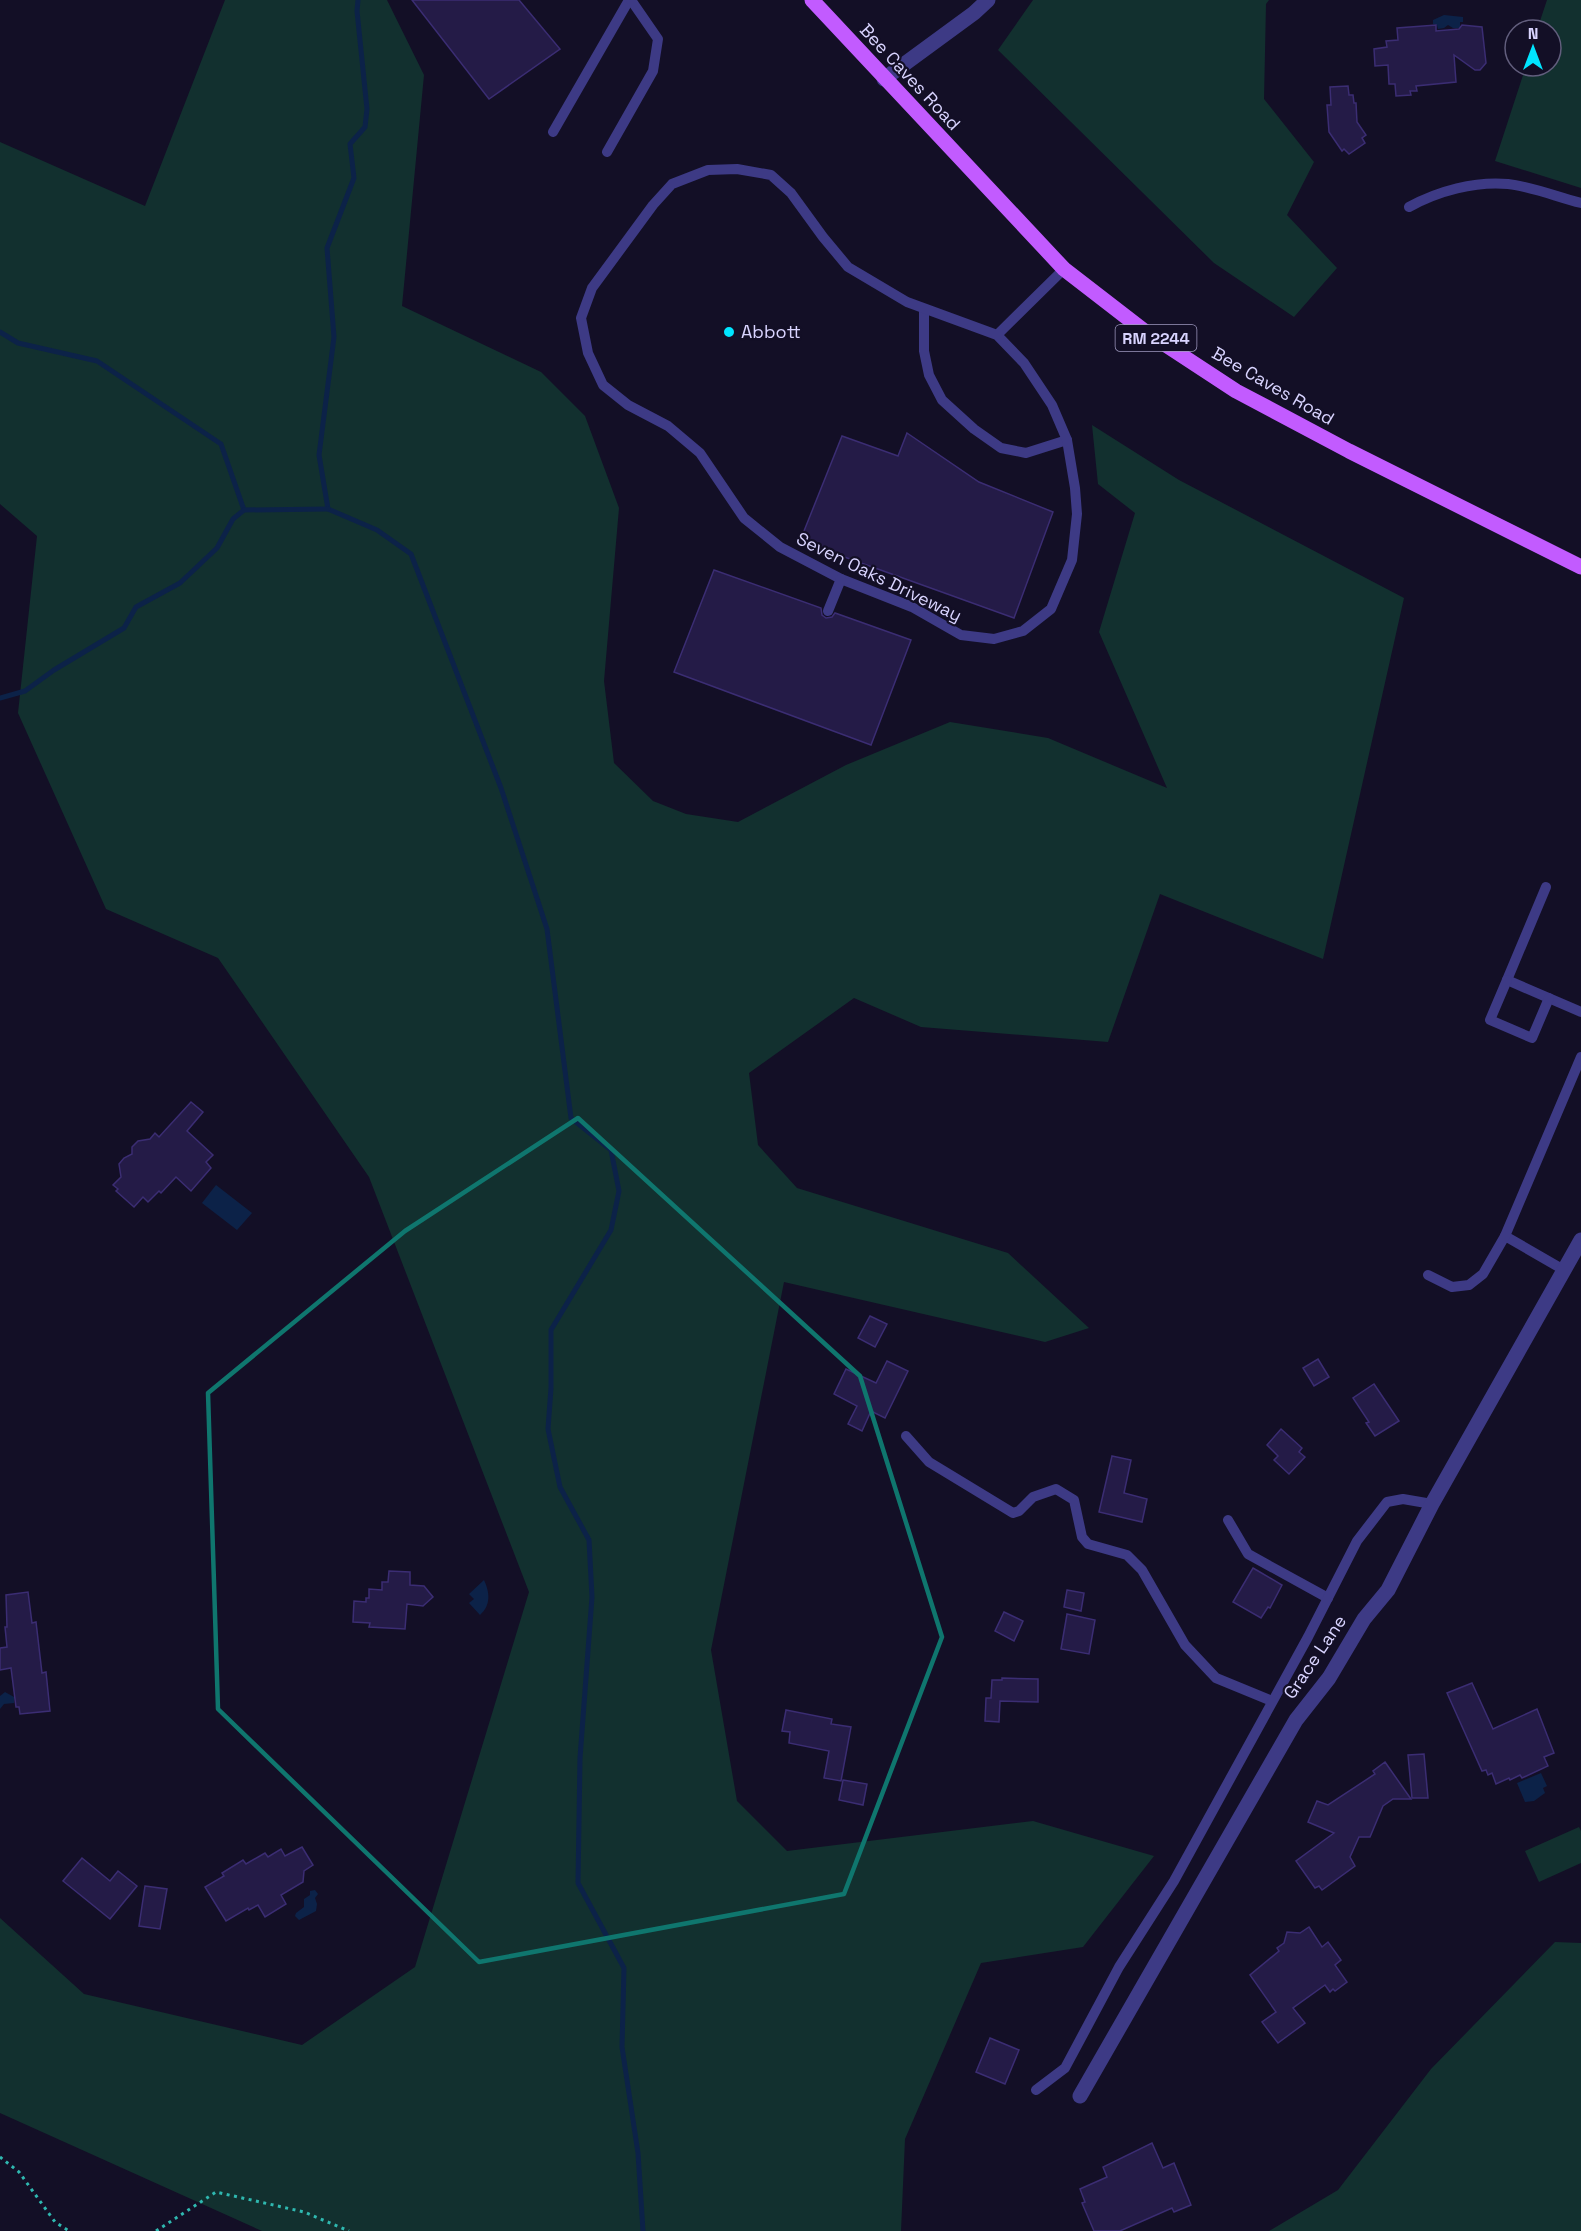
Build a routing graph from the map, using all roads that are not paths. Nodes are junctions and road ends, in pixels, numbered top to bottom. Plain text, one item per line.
1 (630, 0) edge
2 (812, 0) edge
3 (988, 0) edge
4 (884, 79) junction
5 (553, 132) dead end
6 (607, 152) dead end
7 (1581, 203) edge
8 (1409, 207) dead end
9 (1064, 269) junction
10 (924, 309) junction
11 (997, 335) junction
12 (1067, 440) junction
13 (1581, 567) edge
14 (841, 579) junction
15 (828, 610) dead end
16 (1546, 887) dead end
17 (1507, 980) junction
18 (1549, 998) junction
19 (1581, 1012) edge
20 (1581, 1057) edge
21 (1505, 1236) junction
22 (1581, 1240) edge
23 (1564, 1270) junction
24 (1428, 1275) dead end
25 (906, 1436) dead end
26 (1432, 1504) junction
27 (1228, 1520) dead end
28 (1328, 1598) junction
29 (1272, 1701) junction
30 (1036, 2090) dead end
31 (1080, 2096) dead end

1 - 5 lane
1 - 6 lane
2 - 4 main road, Bee Caves Road / RM 2244
3 - 4 street
4 - 9 main road, Bee Caves Road / RM 2244
7 - 8 lane
9 - 11 lane
9 - 13 main road, Bee Caves Road / RM 2244
10 - 11 lane, Seven Oaks Driveway
10 - 12 lane
10 - 14 lane, Seven Oaks Driveway
11 - 12 lane, Seven Oaks Driveway
12 - 14 lane, Seven Oaks Driveway
14 - 15 lane
16 - 17 lane
17 - 18 lane
17 - 18 lane
18 - 19 lane
20 - 21 lane
21 - 23 lane
21 - 24 lane
22 - 23 street, Grace Lane
23 - 26 street, Grace Lane
25 - 29 lane
26 - 28 lane
26 - 31 street, Grace Lane
27 - 28 lane
28 - 29 lane
29 - 30 lane

